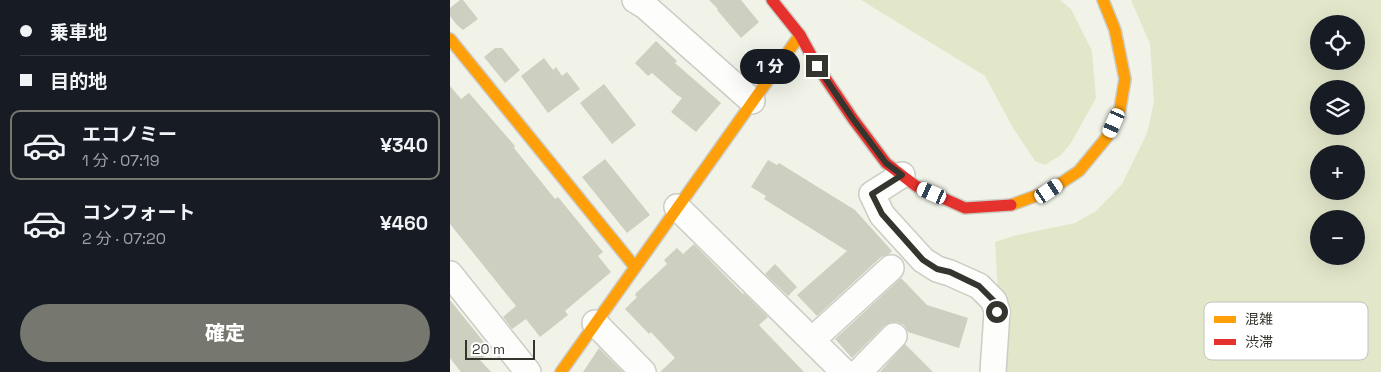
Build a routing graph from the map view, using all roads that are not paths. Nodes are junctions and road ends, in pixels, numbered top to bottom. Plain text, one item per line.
1 (635, 0) edge
2 (772, 0) edge
3 (1103, 0) edge
4 (800, 35) junction
5 (450, 39) edge
6 (752, 101) junction
7 (902, 175) junction
8 (677, 207) junction
9 (634, 267) junction
10 (891, 268) dead end
11 (450, 274) edge
12 (595, 323) junction
13 (894, 336) dead end
14 (812, 340) junction
15 (528, 372) edge
16 (561, 372) edge
17 (643, 372) edge
18 (844, 372) edge
19 (859, 372) edge
20 (993, 372) edge

1 - 6 street
2 - 4 street
3 - 7 street
4 - 6 street
4 - 7 street
5 - 9 street
6 - 8 street
7 - 20 street
8 - 9 street
8 - 14 street
9 - 12 street
10 - 14 street
11 - 15 street
12 - 16 street
12 - 17 street
13 - 19 street
14 - 18 street

